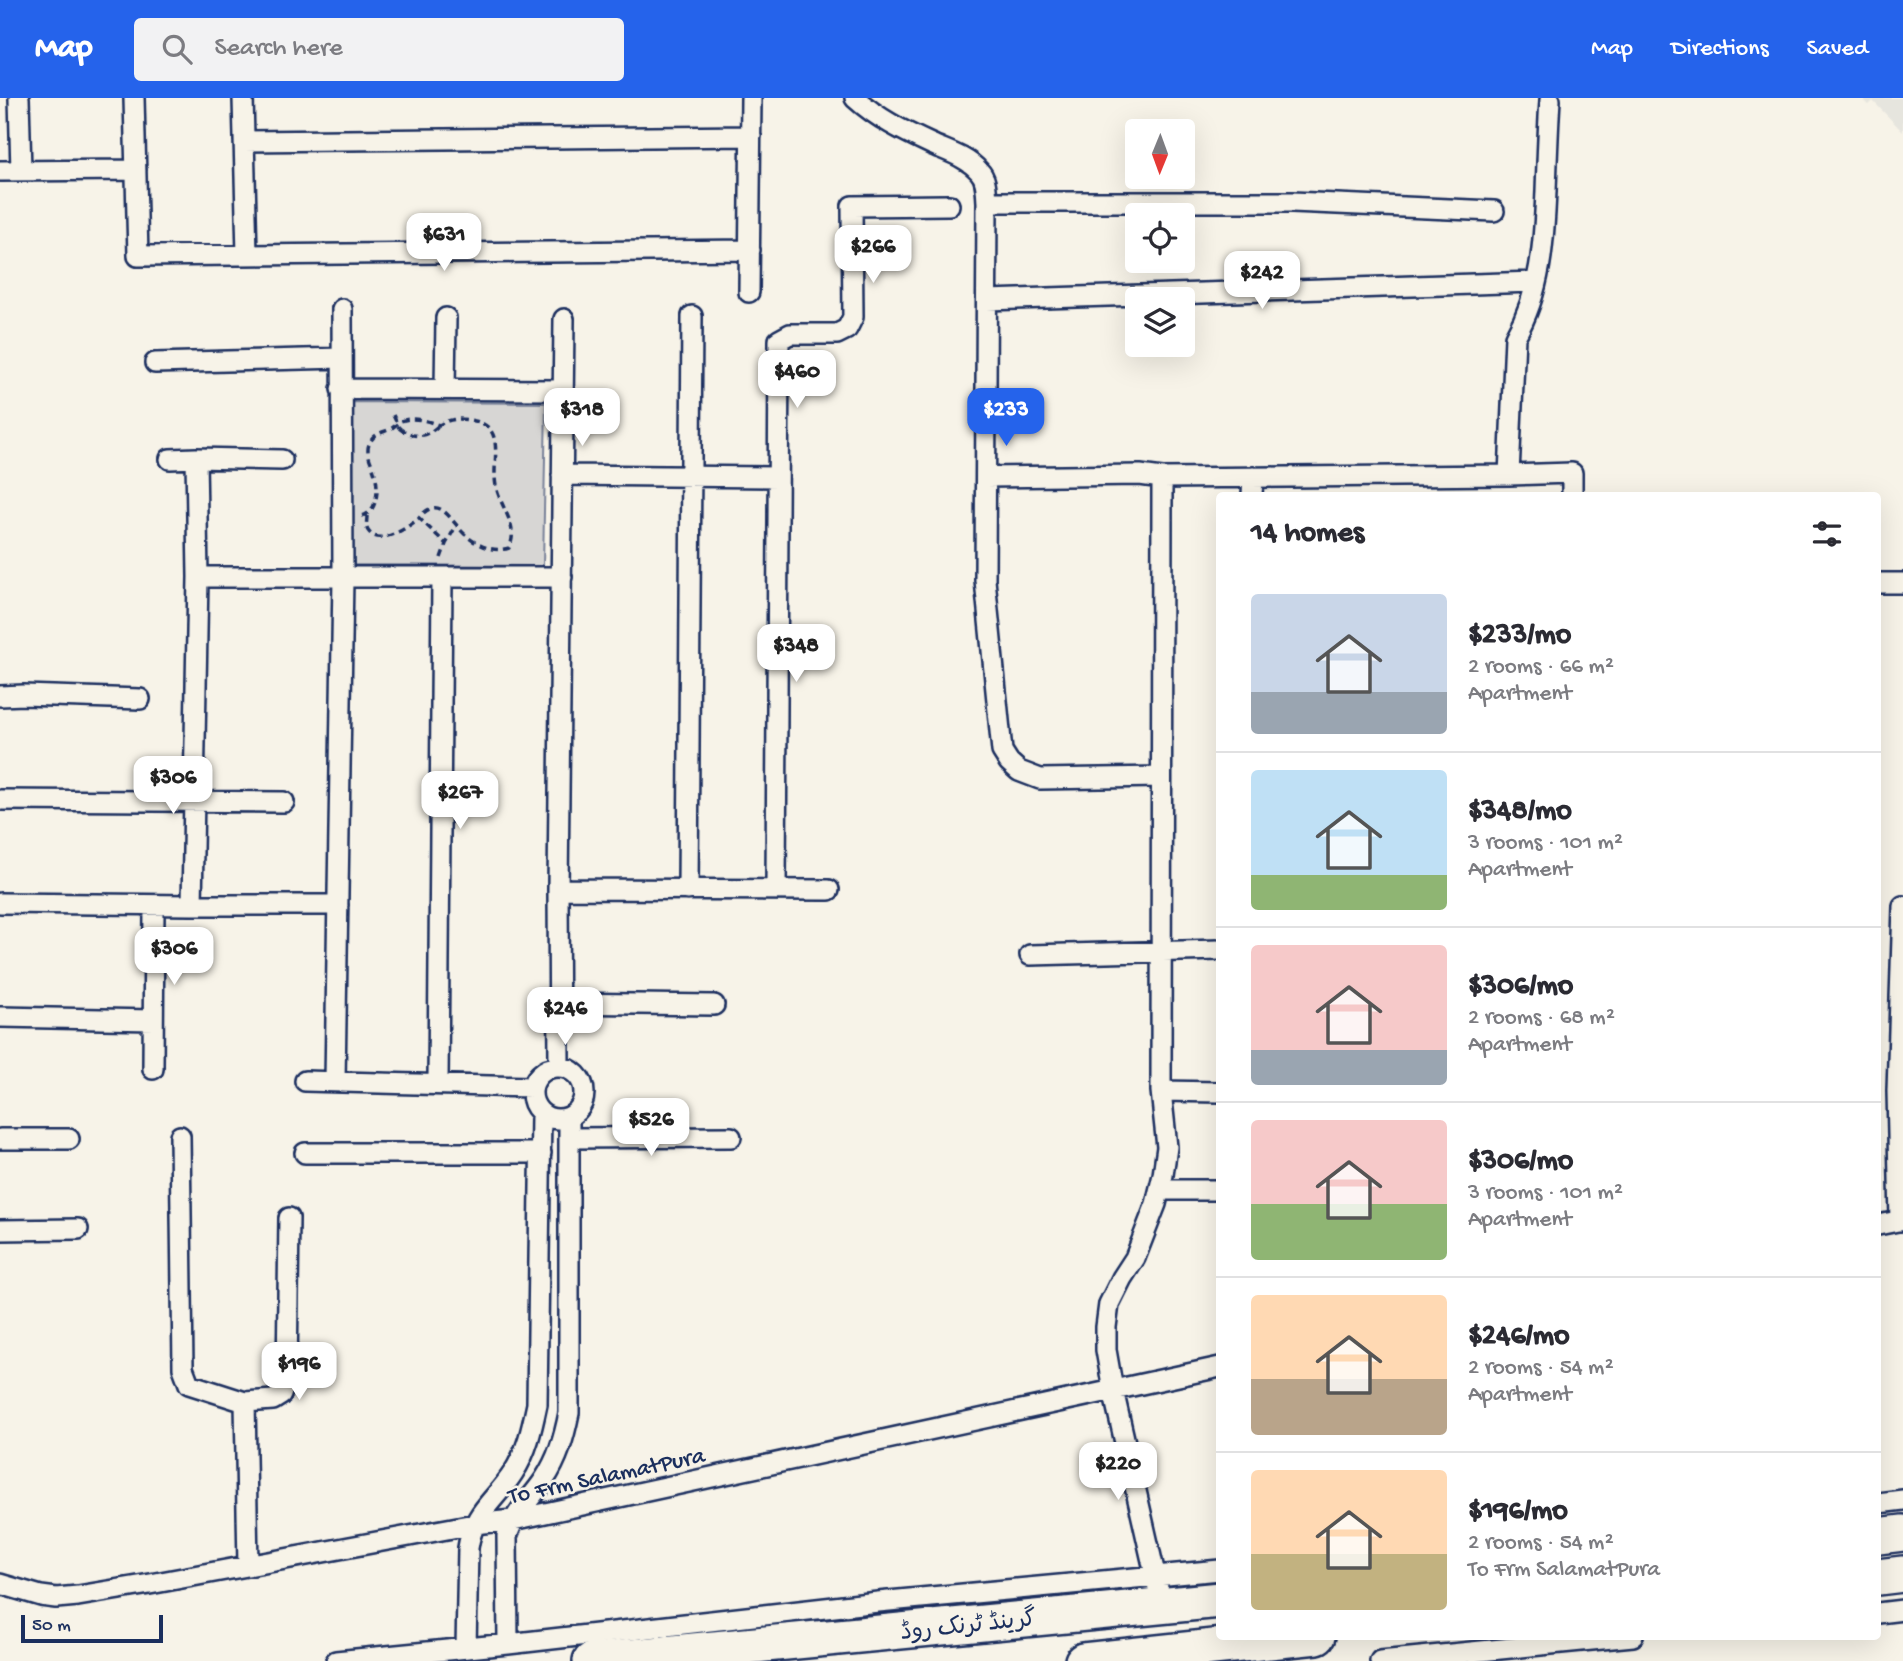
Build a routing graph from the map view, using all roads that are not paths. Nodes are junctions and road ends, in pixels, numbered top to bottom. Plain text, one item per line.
1 (19, 98) edge
2 (134, 98) edge
3 (243, 98) edge
4 (751, 98) edge
5 (855, 98) edge
6 (1550, 100) dead end
7 (751, 136) junction
8 (244, 141) junction
9 (136, 170) junction
10 (0, 171) edge
11 (21, 171) junction
12 (987, 202) junction
13 (949, 205) dead end
14 (1494, 211) dead end
15 (750, 250) junction
16 (247, 255) junction
17 (1536, 282) junction
18 (749, 292) dead end
19 (987, 300) junction
20 (342, 309) dead end
21 (692, 316) dead end
22 (446, 318) dead end
23 (564, 319) dead end
24 (342, 358) junction
25 (155, 363) dead end
26 (341, 389) junction
27 (445, 389) junction
28 (562, 390) junction
29 (170, 458) dead end
30 (196, 458) junction
31 (282, 460) dead end
32 (562, 475) junction
33 (1508, 475) junction
34 (691, 477) junction
35 (777, 477) junction
36 (986, 477) junction
37 (1162, 478) junction
38 (1252, 486) edge
39 (1390, 486) edge
40 (1572, 492) edge
41 (198, 577) junction
42 (562, 577) junction
43 (343, 578) junction
44 (442, 578) junction
45 (1881, 583) edge
46 (1903, 583) edge
47 (0, 696) edge
48 (140, 699) dead end
49 (1161, 777) junction
50 (0, 800) edge
51 (194, 802) junction
52 (284, 802) dead end
53 (558, 889) junction
54 (688, 890) junction
55 (775, 890) junction
56 (829, 890) dead end
57 (0, 903) edge
58 (154, 905) junction
59 (191, 905) junction
60 (338, 905) junction
61 (1903, 906) edge
62 (1216, 950) edge
63 (1161, 951) junction
64 (1030, 955) dead end
65 (559, 1003) junction
66 (714, 1005) dead end
67 (1901, 1013) edge
68 (0, 1017) edge
69 (153, 1020) junction
70 (559, 1066) junction
71 (153, 1069) dead end
72 (305, 1081) dead end
73 (335, 1081) junction
74 (438, 1084) junction
75 (532, 1087) junction
76 (1161, 1091) junction
77 (1216, 1092) edge
78 (541, 1114) junction
79 (569, 1118) junction
80 (180, 1136) dead end
81 (732, 1137) dead end
82 (570, 1138) junction
83 (0, 1139) edge
84 (69, 1139) dead end
85 (305, 1153) dead end
86 (541, 1153) junction
87 (1160, 1190) junction
88 (1216, 1190) edge
89 (289, 1218) dead end
90 (1902, 1220) edge
91 (1881, 1224) edge
92 (78, 1229) dead end
93 (0, 1230) edge
94 (1216, 1368) edge
95 (1113, 1391) junction
96 (245, 1402) junction
97 (1903, 1500) edge
98 (1881, 1503) edge
99 (513, 1520) junction
100 (474, 1524) junction
101 (1903, 1533) edge
102 (1881, 1536) edge
103 (248, 1566) junction
104 (1216, 1571) edge
105 (1903, 1574) edge
106 (1881, 1577) edge
107 (0, 1584) edge
108 (1158, 1590) junction
109 (1216, 1599) edge
110 (1903, 1610) edge
111 (1881, 1613) edge
112 (881, 1617) junction
113 (1303, 1640) edge
114 (1593, 1640) edge
115 (508, 1644) junction
116 (466, 1648) junction
117 (815, 1650) edge
118 (1260, 1652) edge
119 (336, 1661) edge
120 (591, 1661) edge
121 (1083, 1661) edge
122 (1380, 1661) edge

1 - 11 street
2 - 9 street
3 - 8 street
4 - 7 street
5 - 12 street
6 - 17 street
7 - 8 street
7 - 15 street
8 - 16 street
9 - 11 street
9 - 16 street
10 - 11 street
12 - 14 street
12 - 19 street
13 - 35 street
15 - 16 street
15 - 18 street
17 - 19 street
17 - 33 street
19 - 36 street
20 - 24 street
21 - 34 street
22 - 27 street
23 - 28 street
24 - 25 street
24 - 26 street
26 - 27 street
26 - 43 street
27 - 28 street
28 - 32 street
29 - 30 street
30 - 31 street
30 - 41 street
32 - 34 street
32 - 42 street
33 - 39 street
33 - 40 street
34 - 35 street
34 - 54 street
35 - 55 street
36 - 37 street
36 - 49 street
37 - 38 street
37 - 49 street
38 - 39 street
41 - 43 street
41 - 51 street
42 - 44 street
42 - 53 street
43 - 44 street
43 - 60 street
44 - 74 street
45 - 46 street
47 - 48 street
49 - 63 street
50 - 51 street
51 - 52 street
51 - 59 street
53 - 54 street
53 - 65 street
54 - 55 street
55 - 56 street
57 - 58 street
58 - 59 street
58 - 69 street
59 - 60 street
60 - 73 street
61 - 67 street
62 - 63 street
63 - 64 street
63 - 76 street
65 - 66 street
65 - 70 street
67 - 90 street
68 - 69 street
69 - 71 street
70 - 75 street
70 - 79 street
72 - 73 street
73 - 74 street
74 - 75 street
75 - 78 street
76 - 77 street
76 - 87 street
78 - 79 street
78 - 86 street
79 - 82 street
80 - 96 street
81 - 82 street
82 - 99 street
83 - 84 street
85 - 86 street
86 - 100 street
87 - 88 street
87 - 95 street
89 - 96 street
90 - 91 street
92 - 93 street
94 - 95 street, To Frm SalamatPura
95 - 99 street, To Frm SalamatPura
95 - 108 street
96 - 103 street
97 - 98 street
99 - 100 street, To Frm SalamatPura
99 - 115 street
100 - 103 street, To Frm SalamatPura
100 - 116 street
101 - 102 highway
103 - 107 street, To Frm SalamatPura
104 - 108 street
105 - 106 highway
108 - 109 highway, گرینڈ ٹرنک روڈ
108 - 112 highway, گرینڈ ٹرنک روڈ
110 - 111 street
112 - 115 street
112 - 117 highway, گرینڈ ٹرنک روڈ
113 - 118 highway
114 - 122 street
115 - 116 street
116 - 119 street
117 - 120 highway, گرینڈ ٹرنک روڈ
118 - 121 highway

